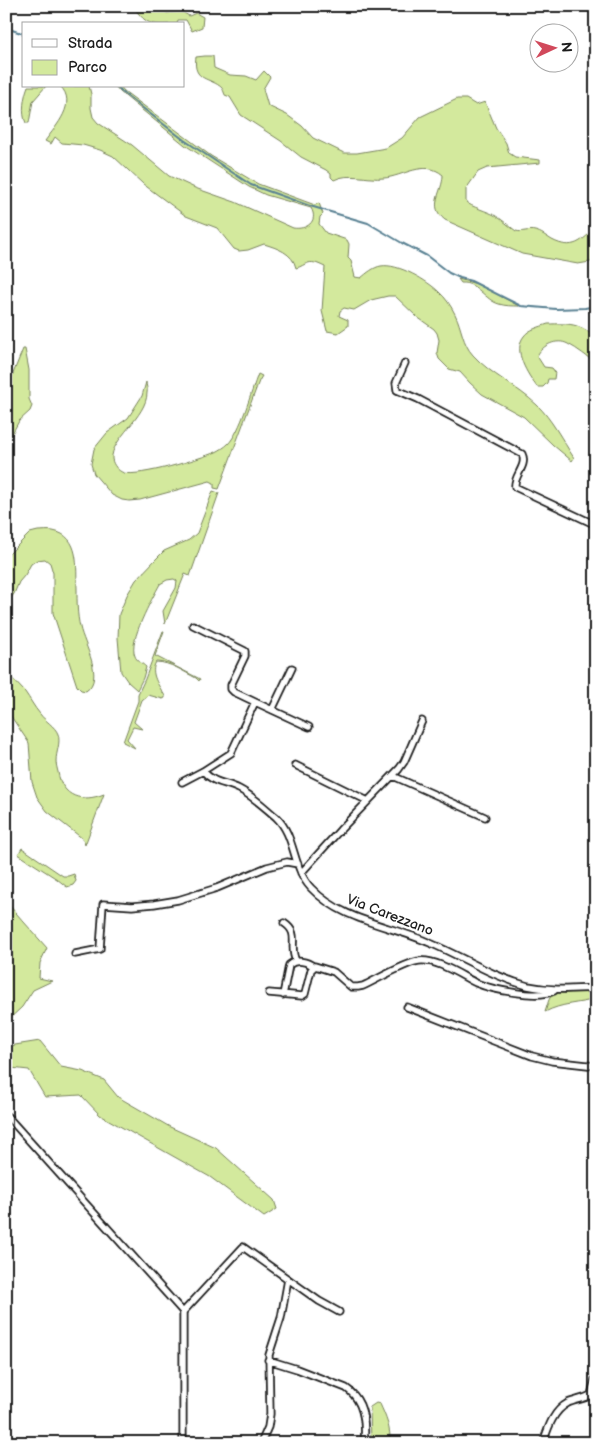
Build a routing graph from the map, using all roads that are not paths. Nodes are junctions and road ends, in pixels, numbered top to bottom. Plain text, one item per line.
1 (405, 363) dead end
2 (596, 525) edge
3 (193, 625) dead end
4 (292, 668) dead end
5 (255, 702) junction
6 (272, 710) junction
7 (422, 721) dead end
8 (309, 727) dead end
9 (295, 765) dead end
10 (203, 771) junction
11 (393, 776) junction
12 (182, 782) dead end
13 (368, 801) junction
14 (485, 817) dead end
15 (298, 864) junction
16 (301, 873) junction
17 (284, 923) dead end
18 (75, 954) dead end
19 (296, 961) junction
20 (314, 967) junction
21 (596, 988) edge
22 (556, 990) junction
23 (269, 993) dead end
24 (283, 995) junction
25 (407, 1007) dead end
26 (596, 1066) edge
27 (7, 1116) edge
28 (288, 1279) junction
29 (182, 1312) junction
30 (339, 1312) dead end
31 (268, 1360) junction
32 (596, 1375) edge
33 (183, 1443) edge
34 (262, 1443) edge
35 (364, 1443) edge
36 (543, 1443) edge

1 - 2 street
3 - 5 street
4 - 6 street
5 - 6 street
5 - 10 street
6 - 8 street
7 - 11 street
9 - 13 street
10 - 12 street
10 - 15 street, Via Carezzano
11 - 13 street
11 - 14 street
13 - 16 street
15 - 16 street, Via Carezzano
15 - 18 street
16 - 22 street, Via Carezzano
17 - 19 street
19 - 20 street
19 - 24 street
20 - 22 street
20 - 24 street
21 - 22 street, Via Carezzano
23 - 24 street
25 - 26 street
27 - 29 street
28 - 29 street
28 - 30 street
28 - 31 street
29 - 33 street
31 - 34 street
31 - 35 street
32 - 36 street

